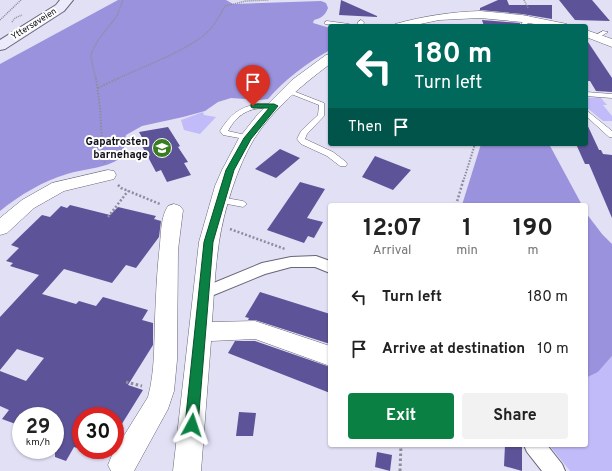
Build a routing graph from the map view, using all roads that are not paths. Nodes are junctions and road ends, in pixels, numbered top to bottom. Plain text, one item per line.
1 (67, 0) edge
2 (526, 22) edge
3 (327, 23) dead end
4 (334, 24) edge
5 (405, 24) edge
6 (544, 24) edge
7 (596, 34) edge
8 (612, 43) edge
9 (0, 46) edge
10 (328, 59) edge
11 (288, 91) junction
12 (588, 94) edge
13 (612, 96) edge
14 (328, 101) edge
15 (322, 104) junction
16 (588, 114) edge
17 (612, 134) edge
18 (343, 164) dead end
19 (108, 175) road end
20 (220, 200) junction
21 (243, 204) dead end
22 (174, 210) road end
23 (0, 228) edge
24 (328, 267) edge
25 (204, 293) junction
26 (200, 333) junction
27 (328, 355) edge
28 (536, 447) edge
29 (120, 468) edge
30 (187, 471) edge
31 (555, 471) edge

1 - 9 main road, Yttersøveien
2 - 5 street
2 - 6 street
3 - 4 lane
7 - 8 street
10 - 11 street
11 - 15 lane
11 - 20 street
12 - 13 lane
14 - 15 lane
15 - 18 lane
16 - 17 lane
19 - 23 street
20 - 21 lane
20 - 25 street
22 - 29 street
24 - 25 street
25 - 26 street
26 - 27 street
26 - 30 street
28 - 31 street

